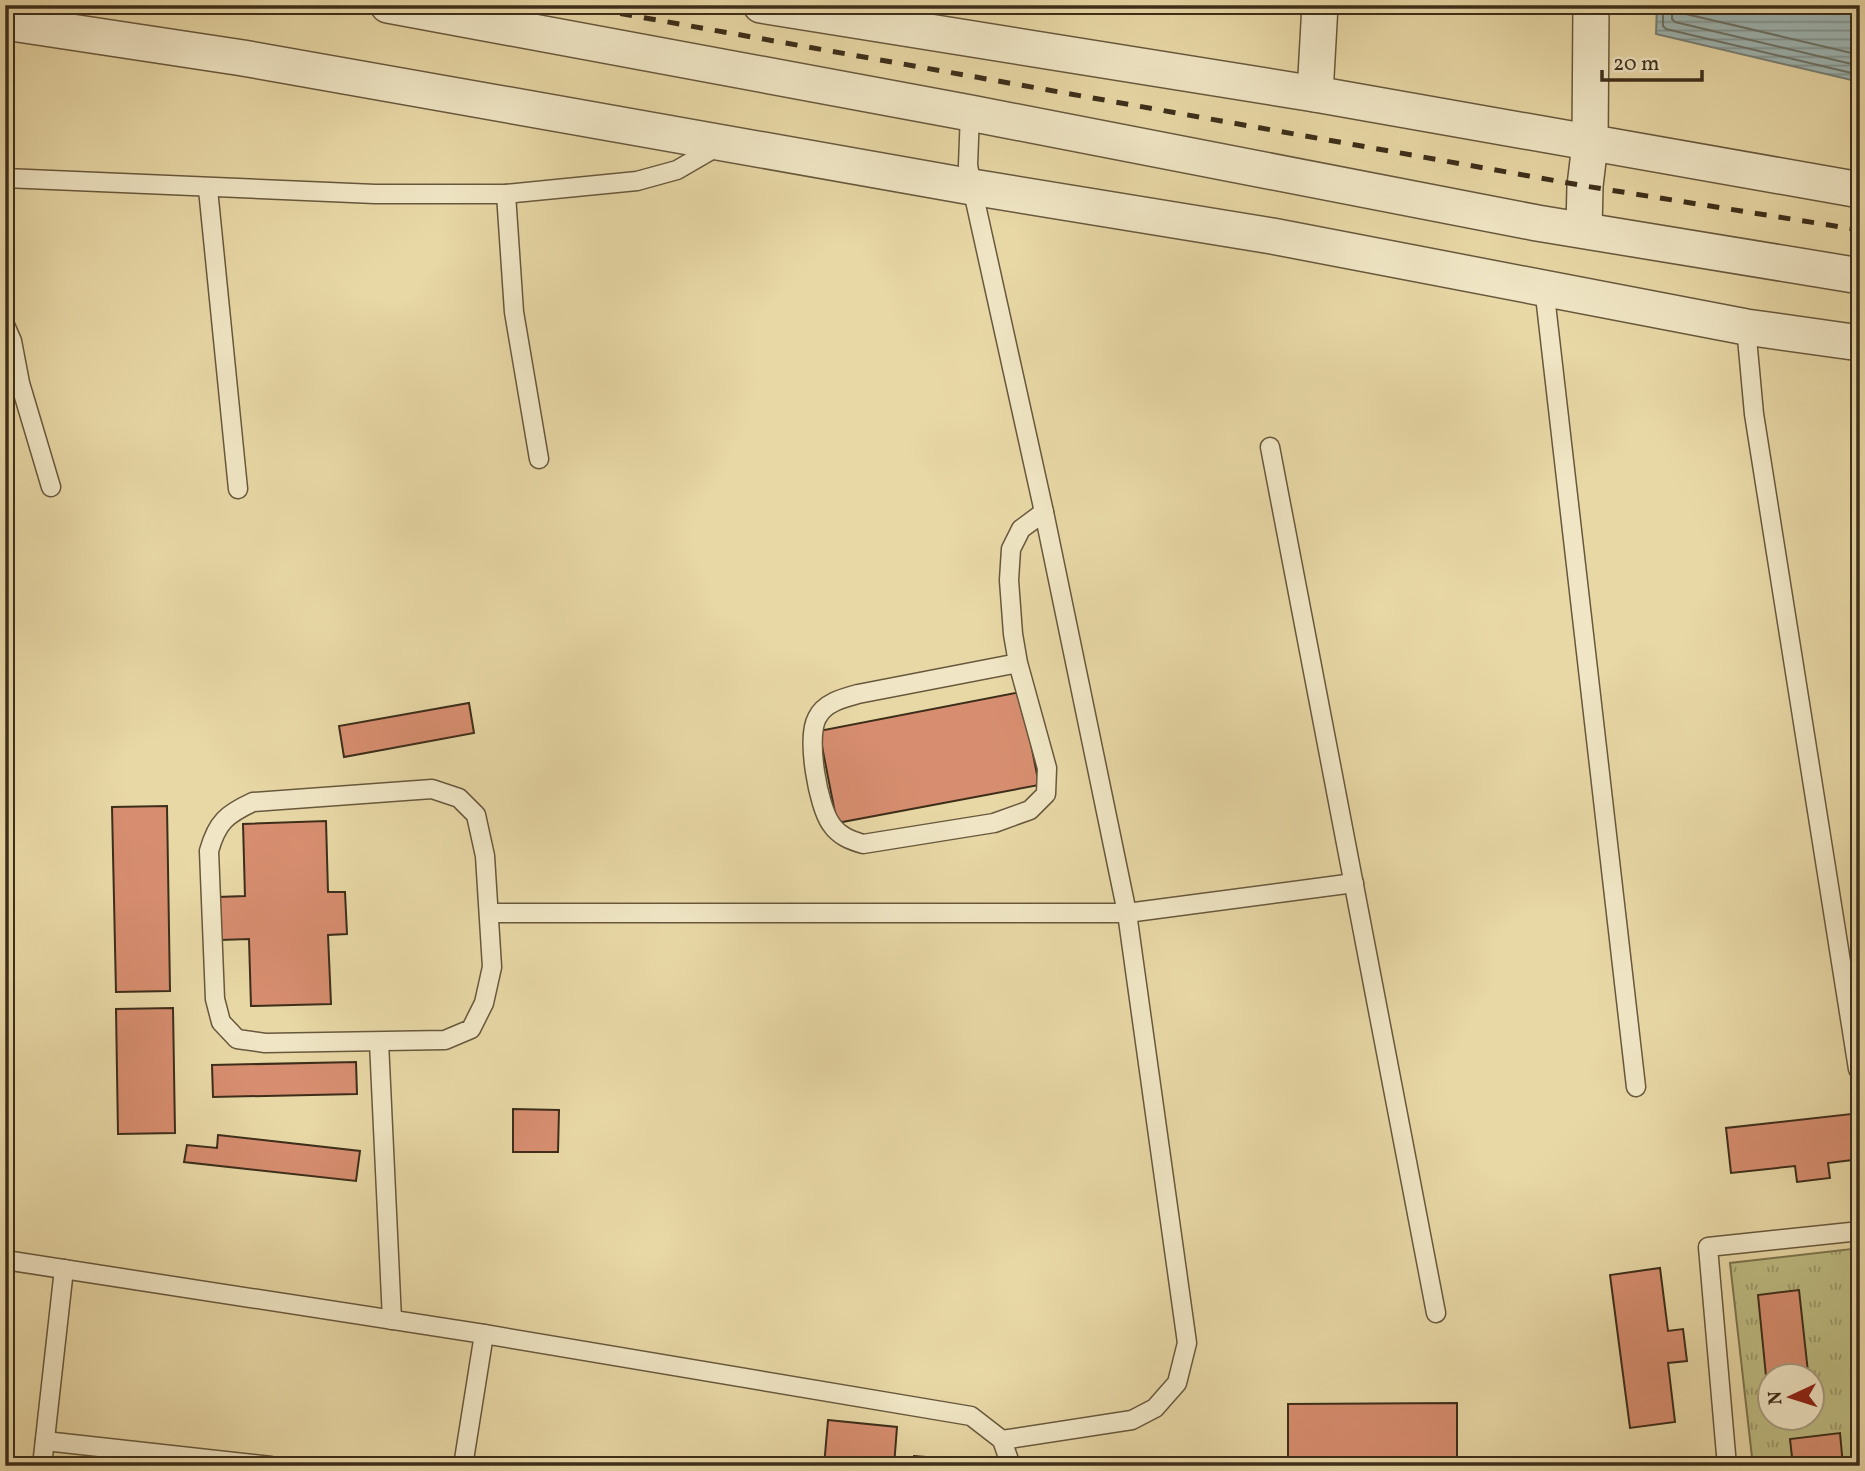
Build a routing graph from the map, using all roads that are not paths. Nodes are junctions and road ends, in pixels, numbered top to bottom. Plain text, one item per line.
1 (388, 5) edge
2 (761, 5) edge
3 (1320, 5) edge
4 (1591, 5) edge
5 (5, 22) edge
6 (1315, 94) junction
7 (970, 123) junction
8 (723, 143) junction
9 (1590, 144) junction
10 (970, 176) junction
11 (5, 178) edge
12 (208, 189) junction
13 (1860, 190) edge
14 (506, 194) junction
15 (1584, 230) junction
16 (1860, 276) edge
17 (1544, 287) junction
18 (5, 325) edge
19 (1746, 327) junction
20 (1860, 343) edge
21 (1270, 447) dead end
22 (539, 459) dead end
23 (51, 487) dead end
24 (238, 489) dead end
25 (1044, 512) junction
26 (1018, 663) junction
27 (1354, 883) junction
28 (489, 913) junction
29 (1127, 913) junction
30 (379, 1042) junction
31 (1858, 1069) dead end
32 (1636, 1087) dead end
33 (1860, 1231) edge
34 (5, 1260) edge
35 (64, 1269) junction
36 (1436, 1313) dead end
37 (392, 1320) junction
38 (484, 1334) junction
39 (1002, 1440) junction
40 (45, 1441) junction
41 (42, 1466) edge
42 (271, 1466) edge
43 (463, 1466) edge
44 (1010, 1466) edge
45 (1727, 1466) edge

1 - 7 street
2 - 6 street
3 - 6 street
4 - 9 street
5 - 8 street
6 - 9 street
7 - 10 lane
7 - 15 street
8 - 10 street
8 - 14 lane
9 - 13 street
9 - 15 street
10 - 17 street
10 - 25 lane
11 - 12 lane
12 - 14 lane
12 - 24 lane
14 - 22 lane
15 - 16 street
17 - 19 street
17 - 32 lane
18 - 23 lane
19 - 20 street
19 - 31 lane
21 - 27 lane
25 - 26 lane
25 - 29 lane
26 - 26 lane
27 - 29 lane
27 - 36 lane
28 - 29 lane
28 - 30 lane
28 - 30 lane
29 - 39 lane
30 - 37 lane
33 - 45 lane
34 - 35 lane
35 - 37 lane
35 - 40 lane
37 - 38 lane
38 - 39 lane
38 - 43 lane
39 - 44 lane
40 - 41 lane
40 - 42 lane

